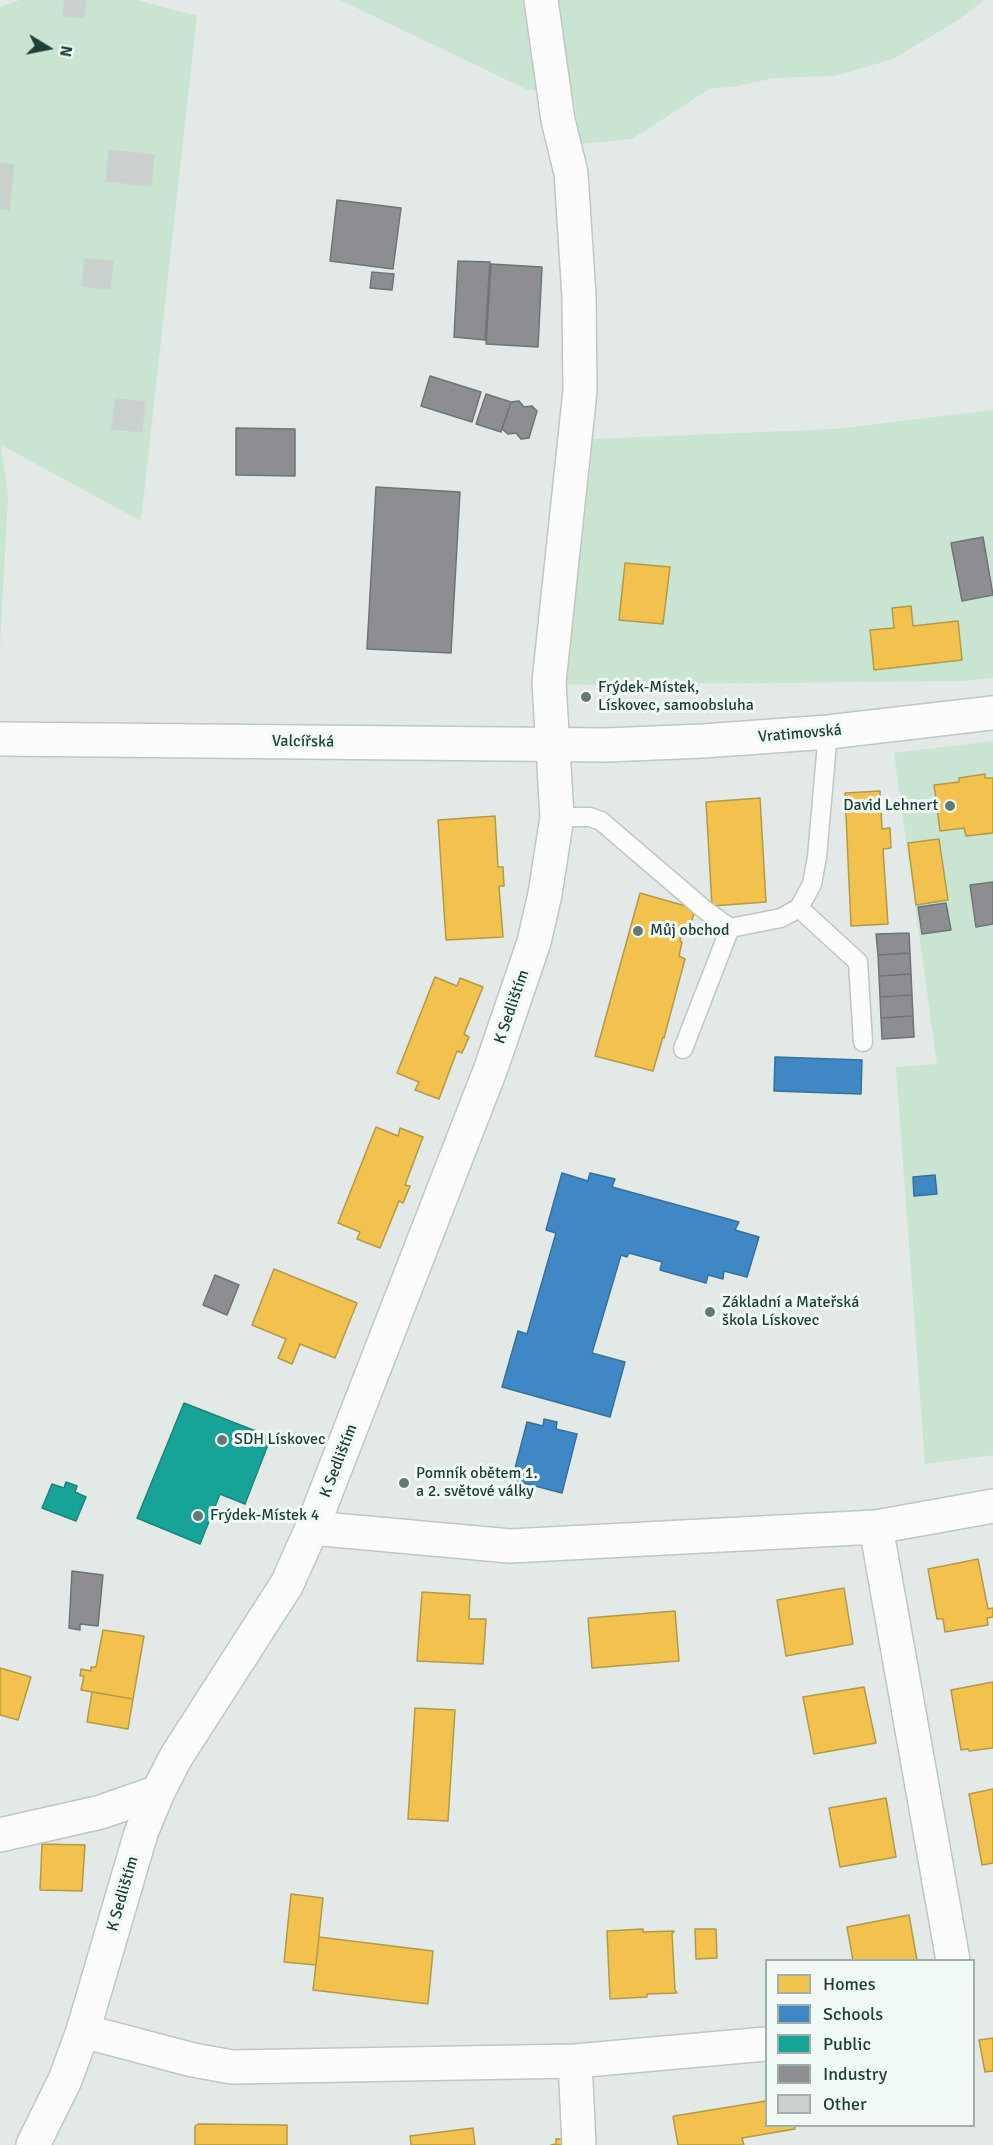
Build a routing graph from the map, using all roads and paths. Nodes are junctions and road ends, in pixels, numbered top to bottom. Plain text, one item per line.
1 (541, 0) edge
2 (993, 713) edge
3 (828, 732) junction
4 (0, 739) edge
5 (554, 745) junction
6 (606, 745) joint
7 (557, 817) junction
8 (800, 908) junction
9 (730, 928) junction
10 (863, 1042) dead end
11 (683, 1049) dead end
12 (993, 1506) edge
13 (876, 1527) junction
14 (312, 1528) junction
15 (158, 1792) junction
16 (0, 1835) edge
17 (953, 1959) edge
18 (83, 2031) junction
19 (765, 2044) edge
20 (575, 2061) junction
21 (33, 2145) edge
22 (579, 2145) edge

1 - 5 street, K Sedlištím
2 - 3 street, Vratimovská
3 - 6 street, Vratimovská
3 - 8 lane
4 - 5 street, Valcířská
5 - 6 street, Valcířská
5 - 7 street, K Sedlištím
7 - 9 lane
7 - 14 street, K Sedlištím
8 - 9 lane
8 - 10 lane
9 - 11 lane
12 - 13 street
13 - 14 street
13 - 17 street
14 - 15 street, K Sedlištím
15 - 16 street
15 - 18 street, K Sedlištím
18 - 20 street
18 - 21 street, K Sedlištím
19 - 20 street
20 - 22 street

